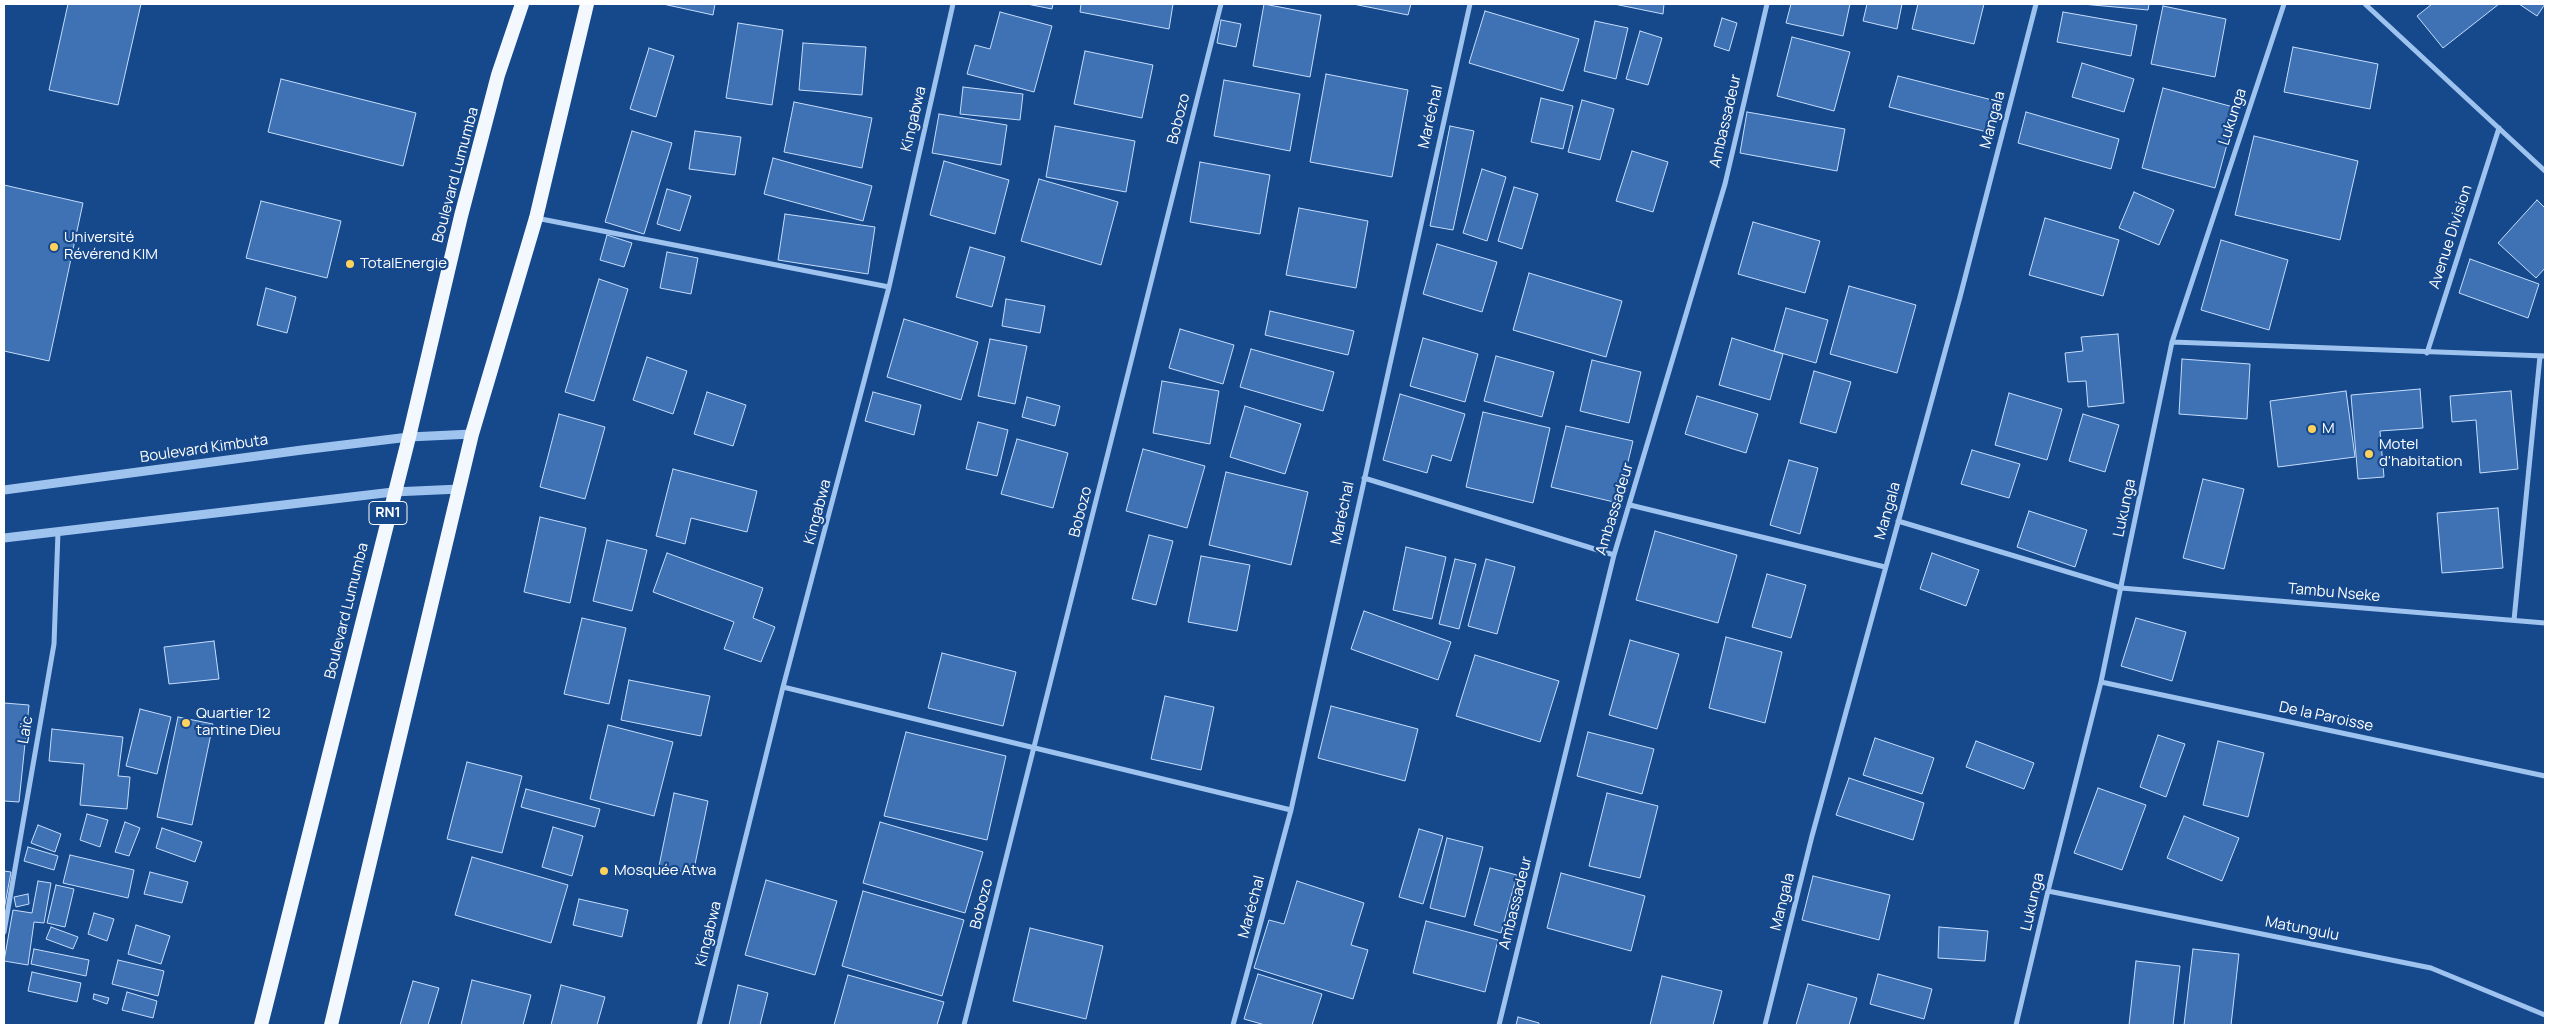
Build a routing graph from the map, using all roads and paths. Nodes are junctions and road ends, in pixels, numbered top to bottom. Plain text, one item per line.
1 (522, 4) edge
2 (587, 4) edge
3 (953, 4) edge
4 (1221, 4) edge
5 (1470, 4) edge
6 (1767, 4) edge
7 (2036, 4) edge
8 (2284, 4) edge
9 (2364, 4) edge
10 (2499, 128) junction
11 (2545, 171) edge
12 (536, 218) junction
13 (889, 287) junction
14 (2172, 342) junction
15 (2427, 353) junction
16 (2543, 356) edge
17 (472, 434) junction
18 (409, 437) junction
19 (1364, 478) junction
20 (460, 489) junction
21 (4, 490) edge
22 (393, 492) junction
23 (1630, 505) junction
24 (1898, 521) junction
25 (58, 532) junction
26 (4, 538) edge
27 (1614, 554) junction
28 (1885, 567) junction
29 (2121, 588) junction
30 (2514, 620) junction
31 (2545, 623) edge
32 (2101, 682) junction
33 (783, 687) junction
34 (1034, 748) junction
35 (2545, 776) edge
36 (1290, 810) junction
37 (2048, 891) junction
38 (4, 932) edge
39 (2545, 1015) edge
40 (261, 1025) edge
41 (331, 1025) edge
42 (699, 1025) edge
43 (964, 1025) edge
44 (1233, 1025) edge
45 (1499, 1025) edge
46 (1765, 1025) edge
47 (2016, 1025) edge

1 - 18 highway, Boulevard Lumumba / RN1
2 - 12 highway
3 - 13 street, Kingabwa
4 - 34 street, Bobozo
5 - 19 street, Maréchal
6 - 23 street, Ambassadeur
7 - 24 street, Mangala
8 - 14 street, Lukunga
9 - 10 street
10 - 11 street
10 - 15 street, Avenue Division
12 - 13 street
12 - 17 highway
13 - 33 street, Kingabwa
14 - 15 street
14 - 29 street, Lukunga
15 - 16 street
16 - 30 street
17 - 18 street, Boulevard Kimbuta
17 - 20 highway
18 - 21 street, Boulevard Kimbuta
18 - 22 highway, Boulevard Lumumba / RN1
19 - 27 street
19 - 36 street, Maréchal
20 - 22 street
20 - 41 highway
22 - 25 street
22 - 40 highway, Boulevard Lumumba / RN1
23 - 27 street, Ambassadeur
23 - 28 street
24 - 28 street, Mangala
24 - 29 street, Tambu Nseke
25 - 26 street
25 - 38 street, Laïc
27 - 45 street, Ambassadeur
28 - 46 street, Mangala
29 - 30 street, Tambu Nseke
29 - 32 street, Lukunga
30 - 31 street, Tambu Nseke
32 - 35 street, De la Paroisse
32 - 37 street, Lukunga
33 - 34 street
33 - 42 street, Kingabwa
34 - 36 street
34 - 43 street, Bobozo
36 - 44 street, Maréchal
37 - 39 street, Matungulu
37 - 47 street, Lukunga

